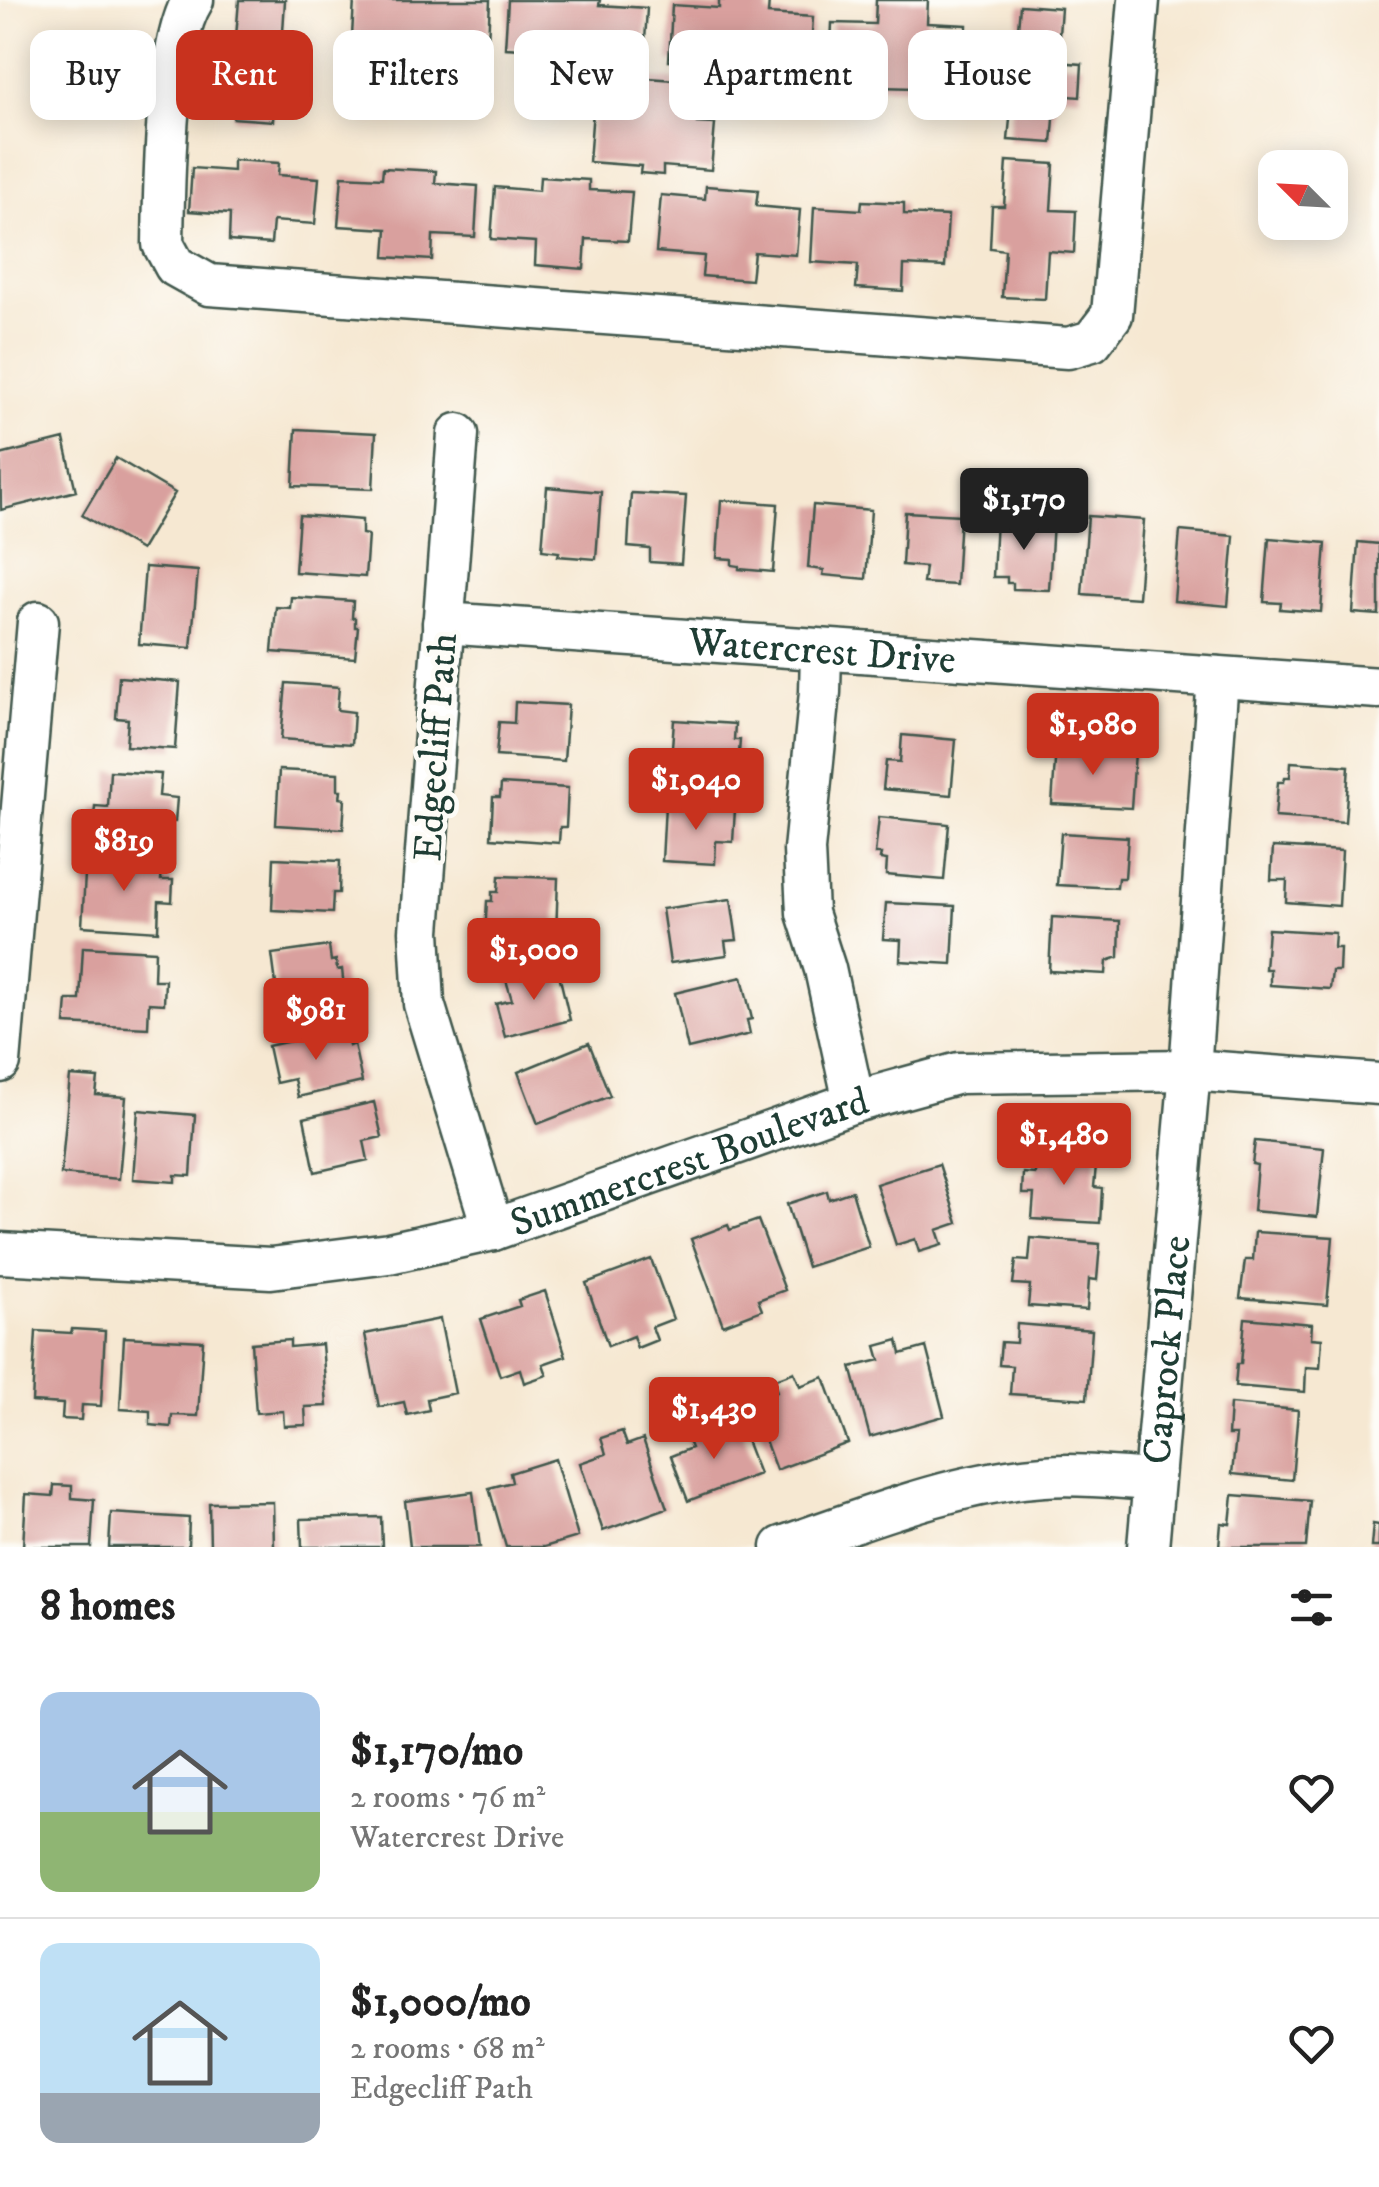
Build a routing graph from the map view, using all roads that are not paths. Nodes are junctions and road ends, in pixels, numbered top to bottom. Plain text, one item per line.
1 (193, 0) edge
2 (1138, 0) edge
3 (458, 434) dead end
4 (38, 622) dead end
5 (443, 623) junction
6 (821, 651) junction
7 (1218, 677) junction
8 (1379, 688) edge
9 (0, 1062) edge
10 (1190, 1070) junction
11 (1379, 1084) edge
12 (854, 1102) junction
13 (493, 1230) junction
14 (0, 1252) edge
15 (1153, 1480) junction
16 (782, 1547) edge
17 (1148, 1547) edge

1 - 2 street
3 - 5 street, Edgecliff Path
4 - 9 street
5 - 6 street, Watercrest Drive
5 - 13 street, Edgecliff Path
6 - 7 street, Watercrest Drive
6 - 12 street
7 - 8 street, Watercrest Drive
7 - 10 street, Caprock Place
10 - 11 street, Summercrest Boulevard
10 - 12 street, Summercrest Boulevard
10 - 15 street, Caprock Place
12 - 13 street, Summercrest Boulevard
13 - 14 street, Summercrest Boulevard
15 - 16 street
15 - 17 street, Caprock Place

